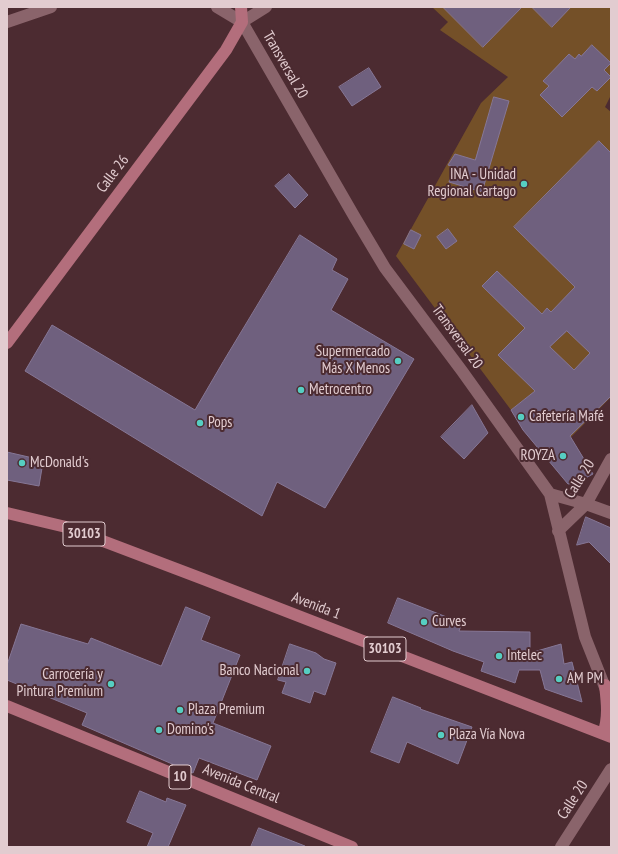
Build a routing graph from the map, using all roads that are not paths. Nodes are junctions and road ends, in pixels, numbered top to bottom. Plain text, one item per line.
1 (51, 7) edge
2 (218, 7) edge
3 (241, 7) edge
4 (266, 7) edge
5 (7, 22) edge
6 (242, 22) junction
7 (7, 343) edge
8 (611, 459) edge
9 (550, 494) junction
10 (586, 504) junction
11 (7, 513) edge
12 (611, 513) edge
13 (558, 531) junction
14 (605, 686) junction
15 (611, 701) edge
16 (7, 706) edge
17 (607, 735) edge
18 (611, 769) edge
19 (352, 847) edge
20 (561, 847) edge

1 - 5 street
2 - 6 street
3 - 6 main road, Transversal 20
4 - 6 street
6 - 7 main road, Calle 26
6 - 9 street, Transversal 20
8 - 10 street, Calle 20
9 - 10 street
9 - 13 street, Transversal 20
10 - 12 street
10 - 13 street, Calle 20
11 - 17 main road, Avenida 1 / 30103
13 - 14 street, Transversal 20
14 - 15 street, Transversal 20
14 - 17 main road
16 - 19 main road, Avenida Central / 10
18 - 20 street, Calle 20

